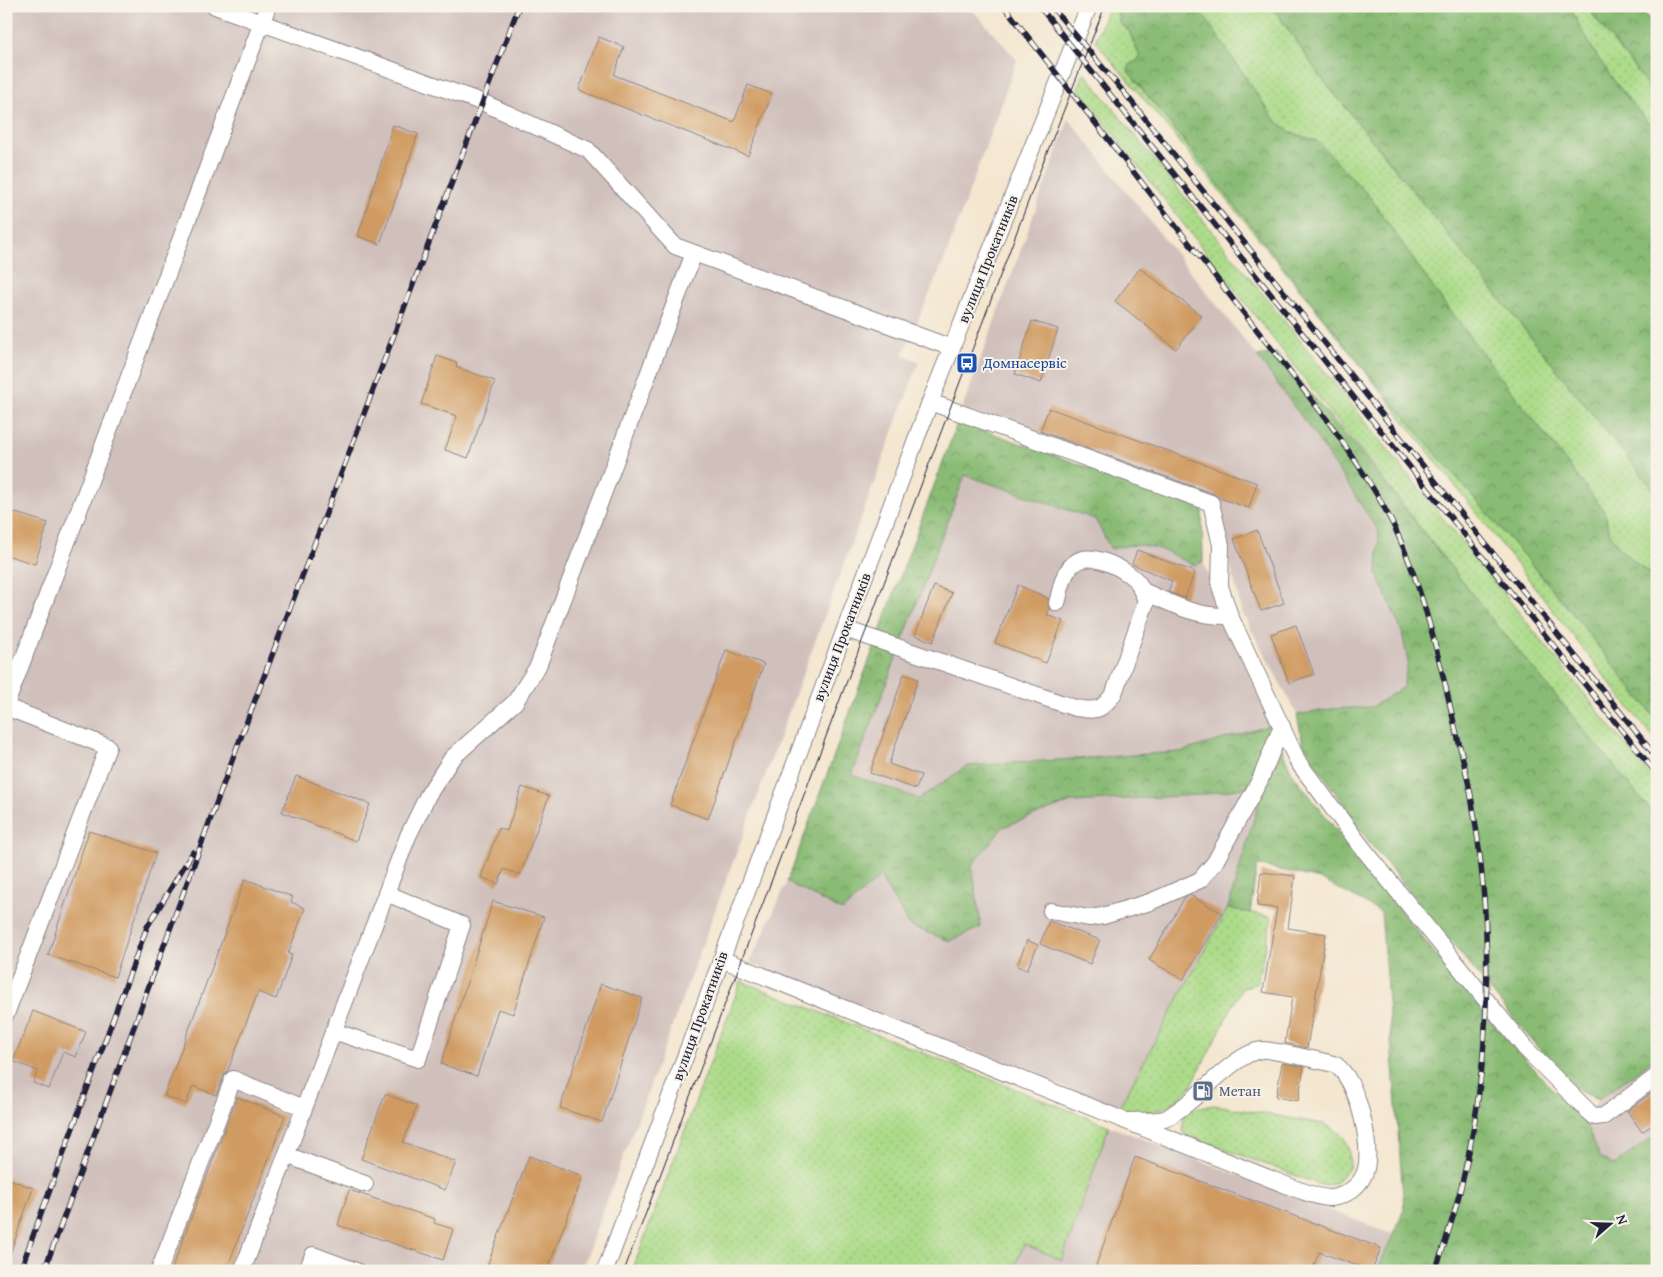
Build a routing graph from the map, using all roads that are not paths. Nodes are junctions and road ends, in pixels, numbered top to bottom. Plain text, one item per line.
1 (215, 6) edge
2 (268, 6) edge
3 (1089, 6) edge
4 (262, 23) junction
5 (694, 253) junction
6 (952, 348) junction
7 (930, 402) junction
8 (1141, 590) junction
9 (1057, 603) dead end
10 (1230, 616) junction
11 (845, 629) junction
12 (6, 706) edge
13 (1282, 726) junction
14 (386, 893) junction
15 (1051, 911) dead end
16 (721, 959) junction
17 (6, 1014) edge
18 (333, 1031) junction
19 (1657, 1076) edge
20 (304, 1108) junction
21 (1126, 1121) junction
22 (286, 1156) junction
23 (365, 1184) dead end
24 (160, 1271) edge
25 (242, 1271) edge
26 (308, 1271) edge
27 (356, 1271) edge
28 (605, 1271) edge

1 - 4 street
2 - 4 street
3 - 6 street, вулиця Прокатників
4 - 5 street
4 - 12 street
5 - 6 street
5 - 14 street
6 - 7 street, вулиця Прокатників
7 - 10 street
7 - 11 street, вулиця Прокатників
8 - 9 street
8 - 10 street
8 - 11 street
10 - 13 street
11 - 16 street, вулиця Прокатників
12 - 17 street
13 - 15 street
13 - 19 street
14 - 18 street
14 - 18 street
16 - 21 street
16 - 28 street, вулиця Прокатників
18 - 20 street
20 - 22 street
20 - 24 street
21 - 21 street
22 - 23 street
22 - 25 street
26 - 27 street

